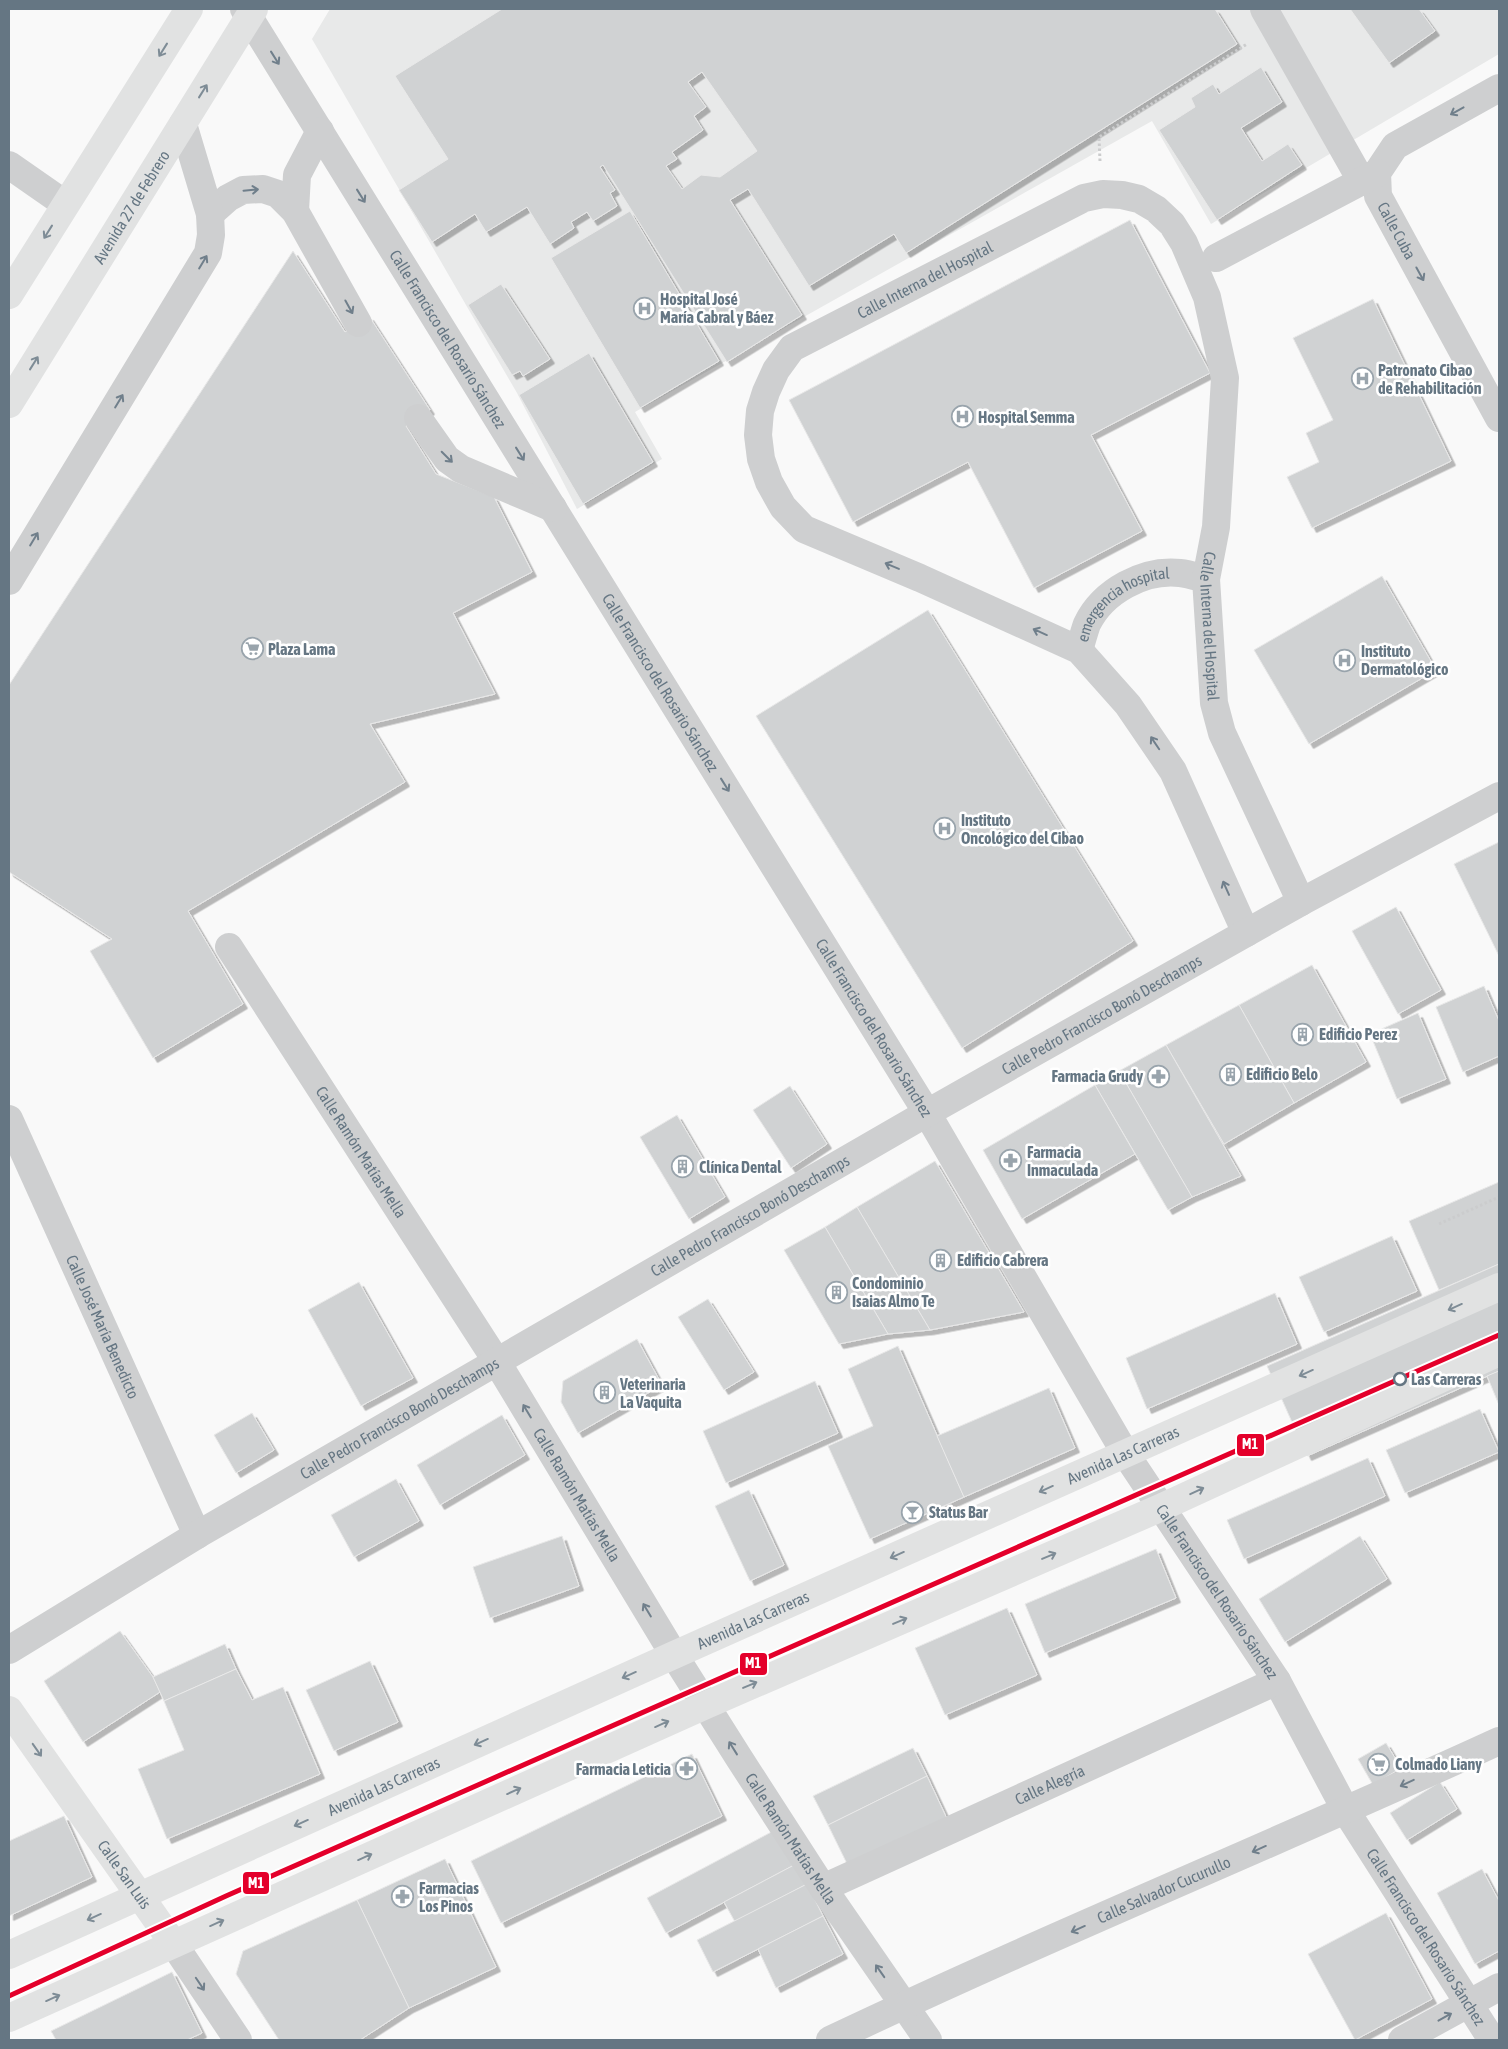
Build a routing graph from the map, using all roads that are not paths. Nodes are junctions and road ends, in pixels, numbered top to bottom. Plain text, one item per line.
1 (189, 9) edge
2 (249, 11) edge
3 (1269, 18) edge
4 (1499, 88) edge
5 (183, 124) junction
6 (320, 131) junction
7 (9, 165) edge
8 (1369, 177) junction
9 (65, 204) junction
10 (296, 211) junction
11 (210, 214) junction
12 (1216, 258) dead end
13 (9, 295) edge
14 (358, 323) dead end
15 (9, 404) edge
16 (418, 418) dead end
17 (1499, 418) edge
18 (554, 508) junction
19 (1206, 579) junction
20 (9, 581) edge
21 (1079, 650) junction
22 (1499, 796) edge
23 (1301, 902) junction
24 (1246, 933) junction
25 (229, 947) dead end
26 (927, 1113) junction
27 (9, 1119) edge
28 (1499, 1287) edge
29 (1499, 1352) edge
30 (497, 1362) junction
31 (1125, 1453) junction
32 (1160, 1508) junction
33 (197, 1535) junction
34 (9, 1650) edge
35 (674, 1655) junction
36 (1277, 1681) junction
37 (706, 1705) junction
38 (9, 1710) edge
39 (1499, 1740) edge
40 (1346, 1811) junction
41 (823, 1888) junction
42 (138, 1897) junction
43 (173, 1943) junction
44 (9, 1955) edge
45 (1499, 1987) edge
46 (1470, 2003) junction
47 (904, 2005) junction
48 (9, 2018) edge
49 (238, 2040) edge
50 (830, 2040) edge
51 (928, 2040) edge
52 (1402, 2040) edge
53 (1492, 2040) edge

1 -> 9 main road
5 -> 2 main road, Avenida 27 de Febrero
2 -> 6 street, Calle Francisco del Rosario Sánchez
3 - 8 street
4 -> 8 street
5 - 11 street
15 -> 5 main road, Avenida 27 de Febrero
6 - 10 street
6 -> 18 street, Calle Francisco del Rosario Sánchez
7 - 9 street
8 - 12 street
8 -> 17 street, Calle Cuba
9 -> 13 main road
11 -> 10 street
10 -> 14 street
20 -> 11 street
16 -> 18 street
18 -> 26 street, Calle Francisco del Rosario Sánchez
19 - 21 street, emergencia hospital
21 -> 19 street, Calle Interna del Hospital
19 - 23 street, Calle Interna del Hospital
24 -> 21 street, Calle Interna del Hospital
22 - 23 street, Calle Pedro Francisco Bonó Deschamps
23 - 24 street, Calle Pedro Francisco Bonó Deschamps
24 - 26 street, Calle Pedro Francisco Bonó Deschamps
25 - 30 street, Calle Ramón Matías Mella
26 - 30 street, Calle Pedro Francisco Bonó Deschamps
26 - 31 street, Calle Francisco del Rosario Sánchez
27 - 33 street, Calle José María Benedicto
28 -> 31 main road, Avenida Las Carreras
32 -> 29 main road
30 - 33 street, Calle Pedro Francisco Bonó Deschamps
35 -> 30 street, Calle Ramón Matías Mella
31 - 32 street, Calle Francisco del Rosario Sánchez
31 -> 35 main road, Avenida Las Carreras
32 - 36 street, Calle Francisco del Rosario Sánchez
37 -> 32 main road
33 - 34 street, Calle Pedro Francisco Bonó Deschamps
35 - 37 street, Calle Ramón Matías Mella
35 -> 42 main road, Avenida Las Carreras
36 - 40 street, Calle Francisco del Rosario Sánchez
36 - 41 street, Calle Alegría
41 -> 37 street, Calle Ramón Matías Mella
43 -> 37 main road
38 -> 42 main road, Calle San Luis
39 -> 40 street, Calle Salvador Cucurullo
40 - 46 street, Calle Francisco del Rosario Sánchez
40 -> 47 street, Calle Salvador Cucurullo
47 -> 41 street, Calle Ramón Matías Mella
42 - 43 main road, Calle San Luis
42 -> 44 main road, Avenida Las Carreras
48 -> 43 main road
43 -> 49 street, Calle San Luis
45 - 46 street
52 -> 46 street
46 - 53 street, Calle Francisco del Rosario Sánchez
47 - 50 street, Calle Salvador Cucurullo
47 - 51 street, Calle Ramón Matías Mella

